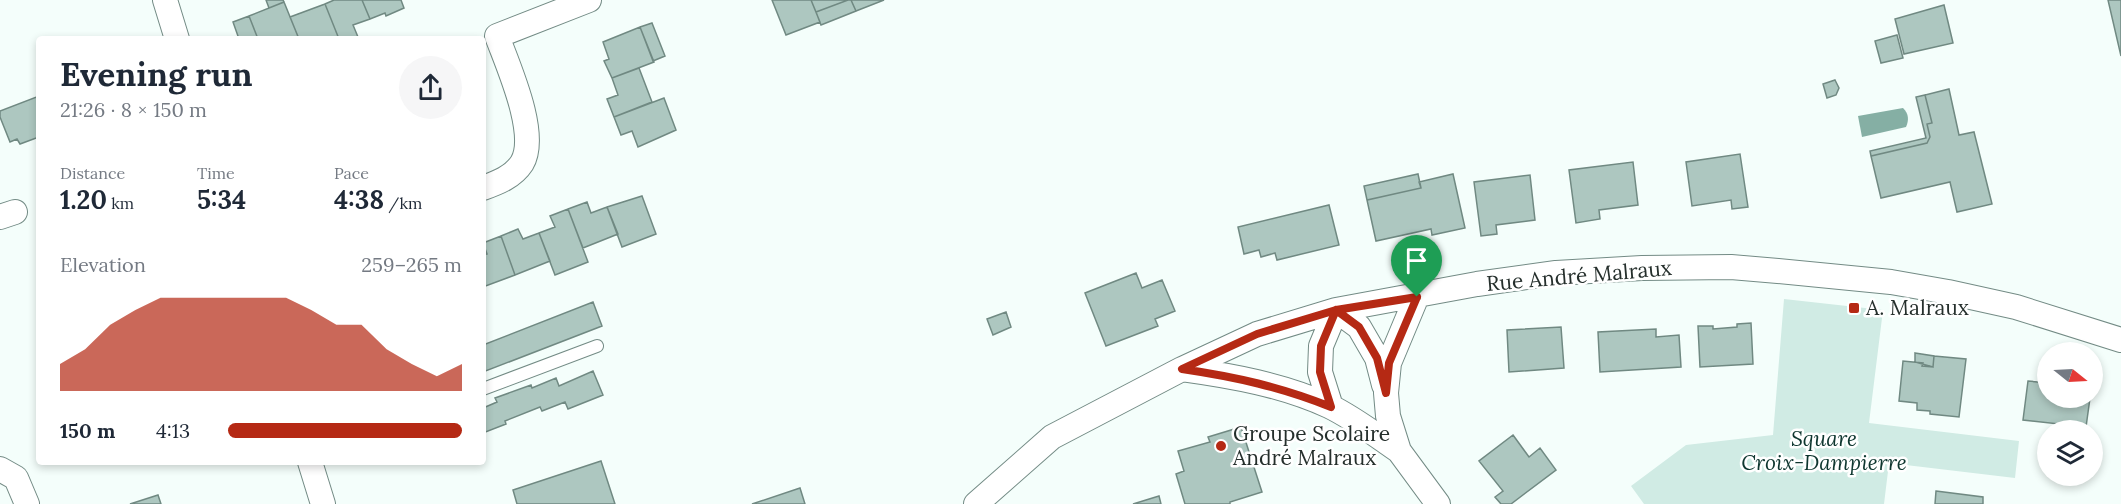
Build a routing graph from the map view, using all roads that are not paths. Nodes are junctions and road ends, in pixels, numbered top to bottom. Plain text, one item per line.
1 (165, 0) edge
2 (589, 0) edge
3 (176, 36) edge
4 (490, 39) edge
5 (486, 187) edge
6 (1417, 297) junction
7 (1336, 310) junction
8 (2121, 340) edge
9 (597, 346) dead end
10 (1182, 369) junction
11 (486, 388) edge
12 (1386, 393) junction
13 (1331, 407) junction
14 (1399, 452) junction
15 (311, 465) edge
16 (0, 469) edge
17 (27, 504) edge
18 (324, 504) edge
19 (976, 504) edge
20 (1438, 504) edge

1 - 3 street
2 - 4 street
4 - 5 street
6 - 7 street, Rue André Malraux
6 - 8 street, Rue André Malraux
6 - 12 street
7 - 10 street, Rue André Malraux
7 - 12 street
7 - 13 street
9 - 11 lane
10 - 13 street
10 - 19 street, Rue André Malraux
12 - 14 street
13 - 14 street
14 - 20 street
15 - 18 street
16 - 17 street

